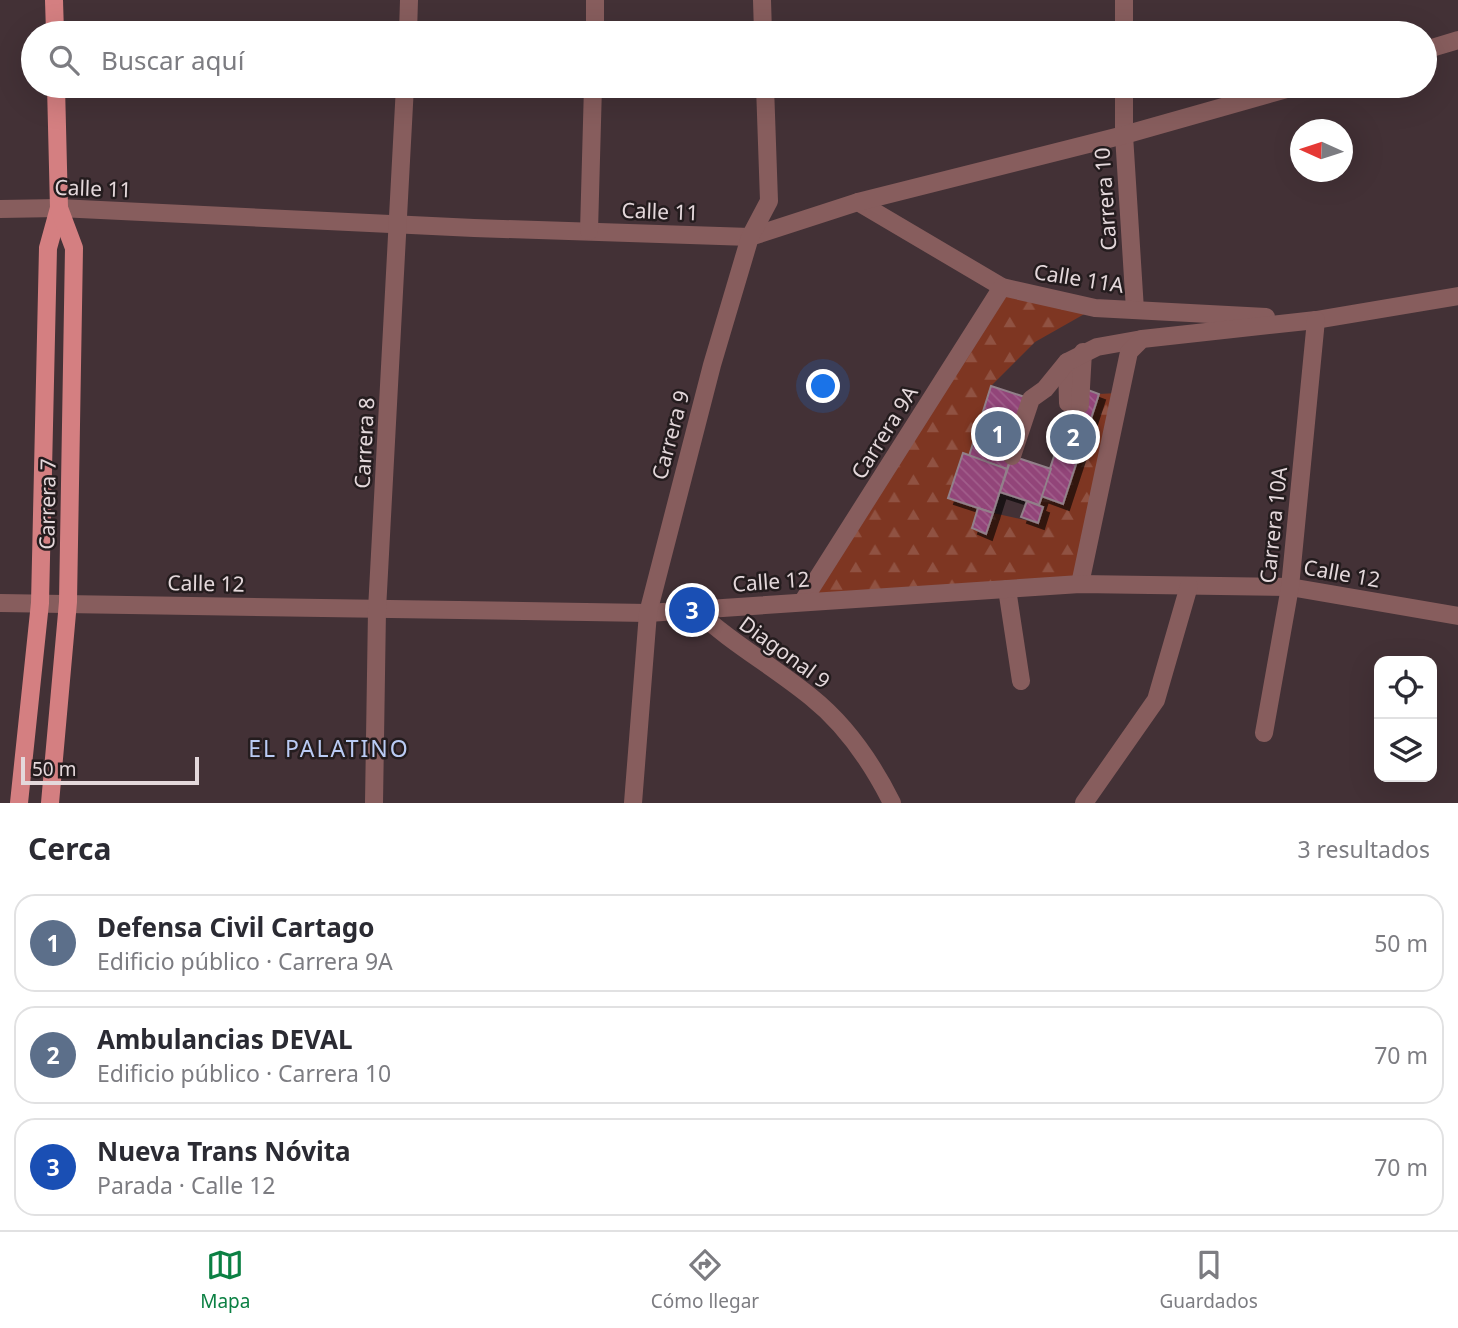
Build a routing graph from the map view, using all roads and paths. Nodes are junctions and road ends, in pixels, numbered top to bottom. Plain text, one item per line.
1 (54, 0) edge
2 (409, 0) edge
3 (596, 0) edge
4 (762, 0) edge
5 (1124, 0) edge
6 (55, 21) edge
7 (408, 21) edge
8 (595, 21) edge
9 (763, 21) edge
10 (1124, 21) edge
11 (1458, 40) edge
12 (1437, 46) edge
13 (56, 98) edge
14 (404, 98) edge
15 (593, 98) edge
16 (765, 98) edge
17 (1124, 98) edge
18 (1255, 98) edge
19 (1124, 135) junction
20 (858, 202) junction
21 (59, 208) junction
22 (0, 209) edge
23 (399, 225) junction
24 (589, 231) junction
25 (750, 237) junction
26 (1002, 287) junction
27 (1458, 296) edge
28 (1135, 310) junction
29 (1316, 320) junction
30 (1135, 346) junction
31 (1083, 352) junction
32 (1067, 362) junction
33 (1012, 456) dead end
34 (1080, 584) junction
35 (1189, 586) junction
36 (1290, 587) junction
37 (1007, 589) junction
38 (803, 601) junction
39 (68, 602) junction
40 (0, 603) edge
41 (40, 603) junction
42 (377, 610) junction
43 (695, 610) junction
44 (648, 613) junction
45 (1458, 616) edge
46 (1021, 681) dead end
47 (1264, 733) dead end
48 (19, 803) edge
49 (50, 803) edge
50 (374, 803) edge
51 (633, 803) edge
52 (892, 803) edge
53 (1084, 803) edge

1 - 6 main road
2 - 7 street
3 - 8 street
4 - 9 street
5 - 10 street
11 - 12 street
13 - 21 main road, Carrera 7
14 - 23 street, Carrera 8
15 - 24 street
16 - 25 street, Carrera 9
17 - 19 street, Carrera 10
18 - 19 street, Calle 11
19 - 20 street, Calle 11
19 - 28 street, Carrera 10
20 - 25 street, Calle 11
20 - 26 street, Calle 11A
21 - 22 street, Calle 11
21 - 23 street, Calle 11
21 - 39 main road, Carrera 7
21 - 41 main road, Carrera 7
23 - 24 street, Calle 11
23 - 42 street, Carrera 8
24 - 25 street, Calle 11
25 - 44 street, Carrera 9
26 - 28 street, Calle 11A
26 - 38 street, Carrera 9A
27 - 29 street, Calle 11A
28 - 29 street, Calle 11A
29 - 30 street, Calle 11A
29 - 36 street, Carrera 10A
30 - 31 street, Calle 11A
30 - 34 street
31 - 32 street, Calle 11A
31 - 32 street
32 - 33 street, Calle 11A
34 - 35 street, Calle 12
34 - 37 street, Calle 12
35 - 36 street, Calle 12
35 - 53 street
36 - 45 street, Calle 12
36 - 47 street, Carrera 10A
37 - 38 street, Calle 12
37 - 46 street
38 - 43 street, Calle 12
39 - 41 street, Calle 12
39 - 42 street, Calle 12
39 - 49 main road, Carrera 7
40 - 41 street, Calle 12
41 - 48 main road, Carrera 7
42 - 44 street, Calle 12
42 - 50 street, Carrera 8
43 - 44 street, Calle 12
43 - 52 street, Diagonal 9
44 - 51 street, Carrera 9

